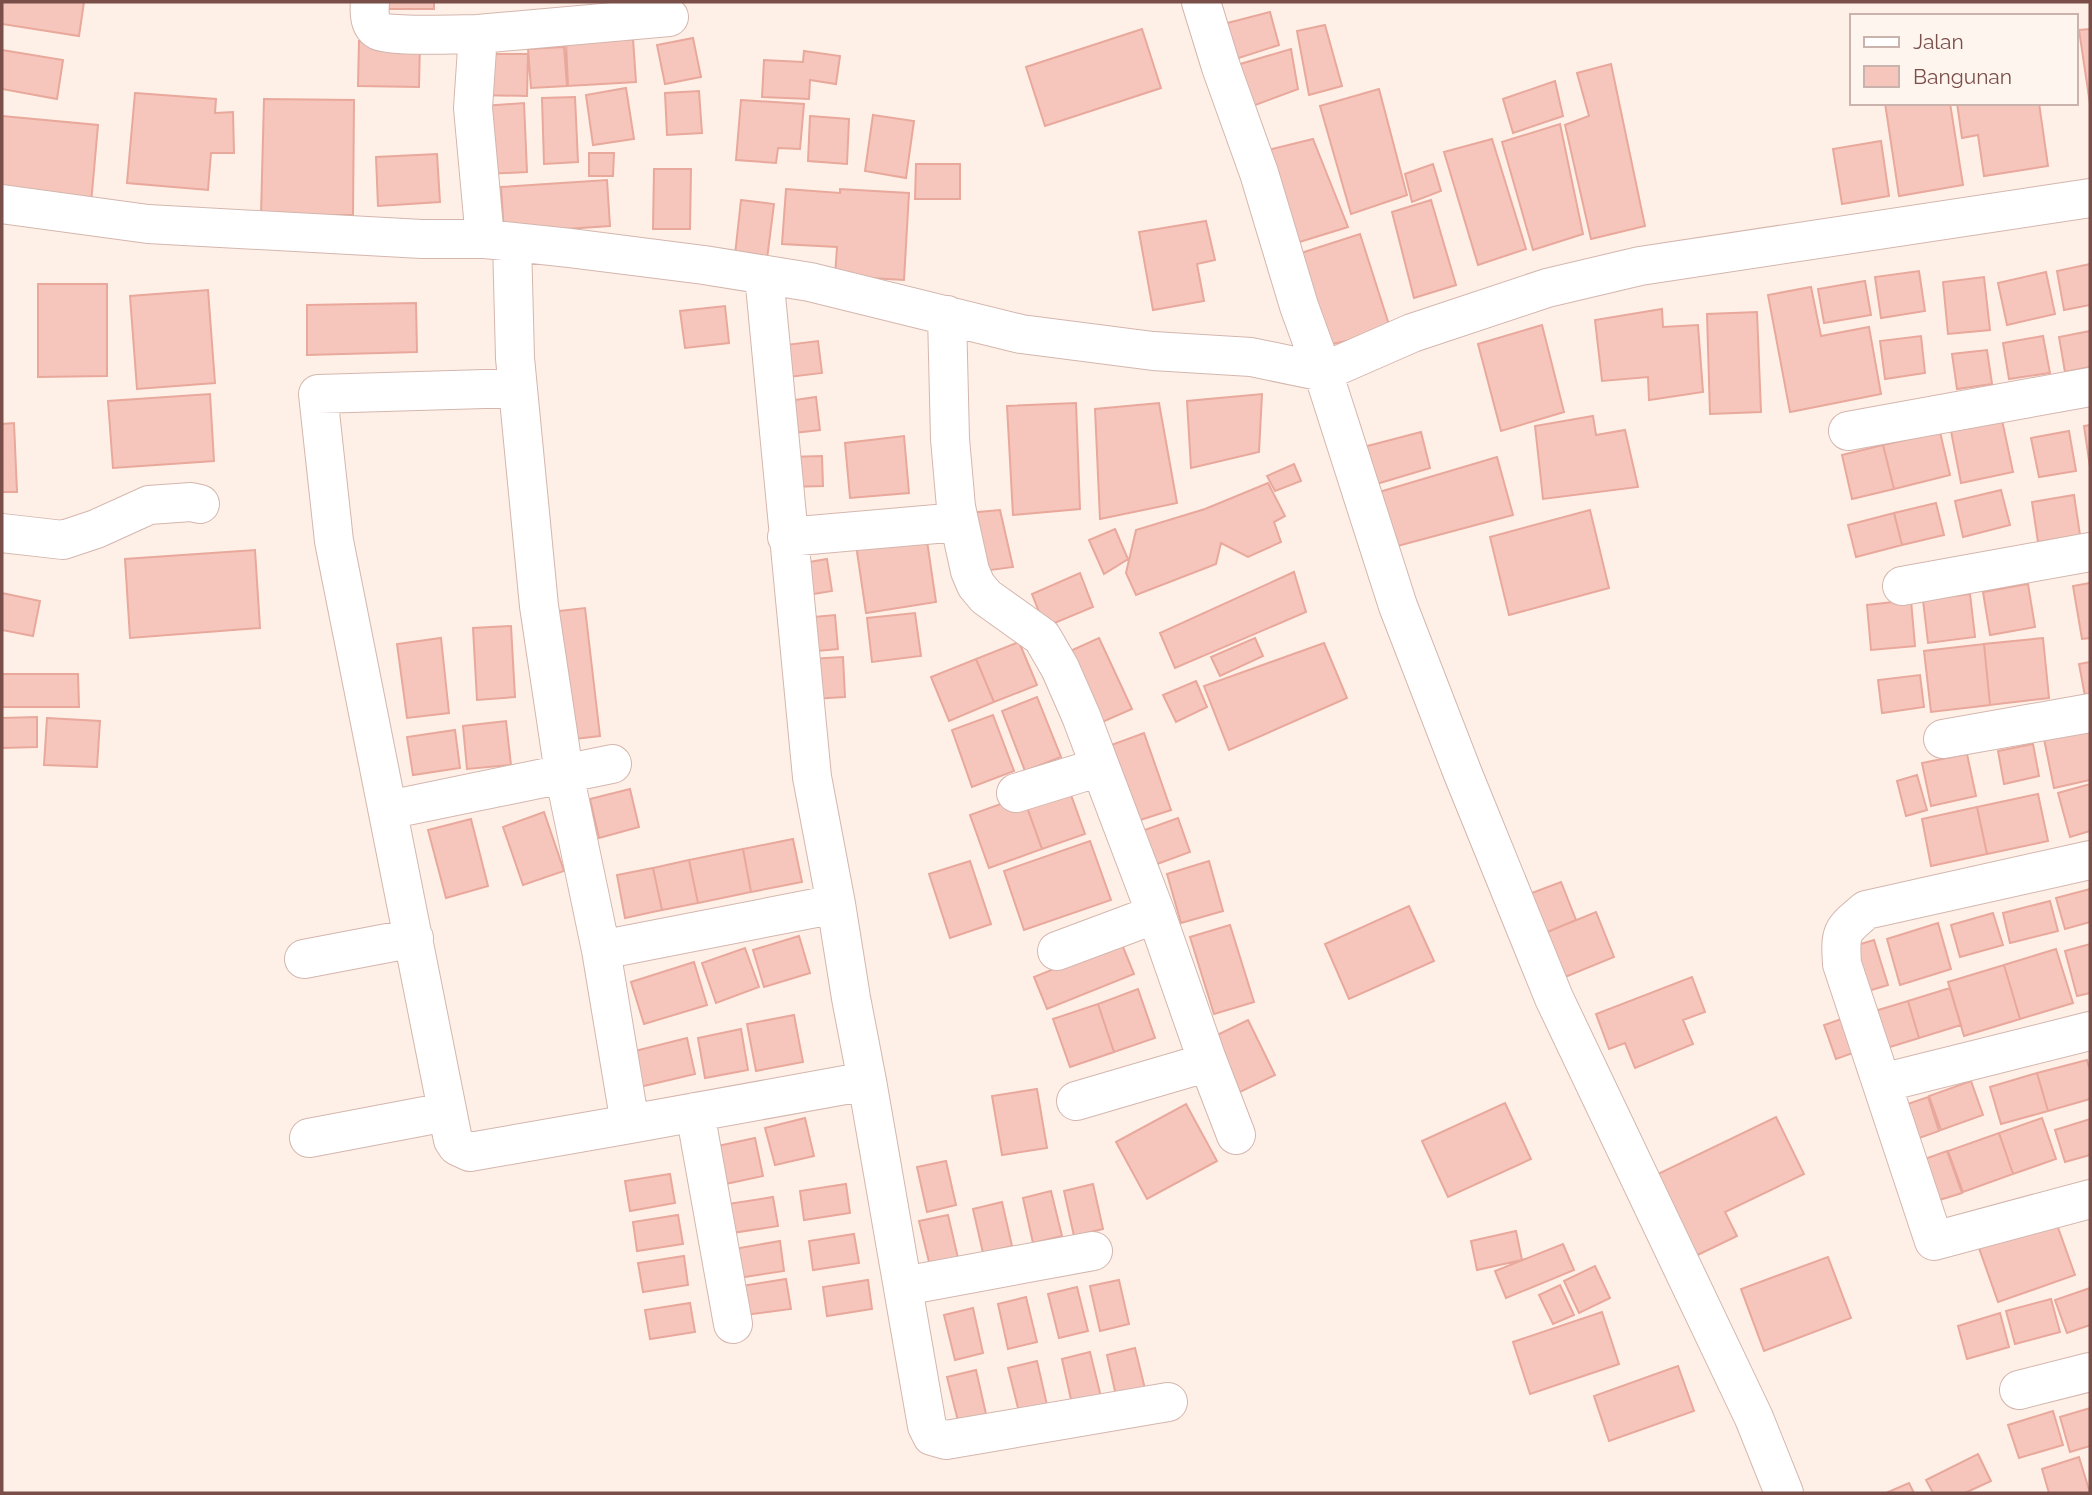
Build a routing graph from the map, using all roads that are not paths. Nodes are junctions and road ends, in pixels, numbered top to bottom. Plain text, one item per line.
1 (370, 2) edge
2 (1201, 2) edge
3 (670, 17) dead end
4 (478, 34) junction
5 (2090, 198) edge
6 (2, 204) edge
7 (506, 265) junction
8 (764, 275) junction
9 (947, 314) junction
10 (1323, 372) junction
11 (2090, 385) edge
12 (518, 388) junction
13 (1855, 422) dead end
14 (201, 504) dead end
15 (959, 522) junction
16 (2, 533) edge
17 (788, 537) junction
18 (2090, 550) edge
19 (1912, 578) dead end
20 (2090, 706) edge
21 (2090, 713) edge
22 (612, 765) dead end
23 (1100, 767) junction
24 (564, 773) junction
25 (1016, 793) dead end
26 (388, 810) junction
27 (2090, 860) edge
28 (836, 904) junction
29 (1156, 914) junction
30 (414, 938) junction
31 (601, 950) junction
32 (1057, 951) dead end
33 (304, 959) dead end
34 (2090, 1031) edge
35 (1206, 1057) junction
36 (867, 1081) junction
37 (1882, 1083) junction
38 (1076, 1101) dead end
39 (446, 1112) junction
40 (695, 1112) junction
41 (630, 1124) junction
42 (1236, 1135) dead end
43 (309, 1138) dead end
44 (2090, 1199) edge
45 (1093, 1251) dead end
46 (904, 1286) junction
47 (733, 1324) dead end
48 (2090, 1372) edge
49 (2019, 1390) dead end
50 (1168, 1402) dead end
51 (1784, 1493) edge

1 - 4 street
2 - 10 street
3 - 4 street
4 - 7 street
5 - 10 street
6 - 7 street
7 - 8 street
7 - 12 street
8 - 9 street
8 - 17 street
9 - 10 street
9 - 15 street
10 - 51 street
11 - 13 street
12 - 24 street
12 - 26 street
14 - 16 street
15 - 17 street
15 - 23 street
17 - 28 street
18 - 19 street
20 - 21 street
22 - 24 street
23 - 25 street
23 - 29 street
24 - 26 street
24 - 31 street
26 - 30 street
27 - 37 street
28 - 31 street
28 - 36 street
29 - 32 street
29 - 35 street
30 - 33 street
30 - 39 street
31 - 41 street
34 - 37 street
35 - 38 street
35 - 42 street
36 - 40 street
36 - 46 street
37 - 44 street
39 - 41 street
39 - 43 street
40 - 41 street
40 - 47 street
45 - 46 street
46 - 50 street
48 - 49 street

